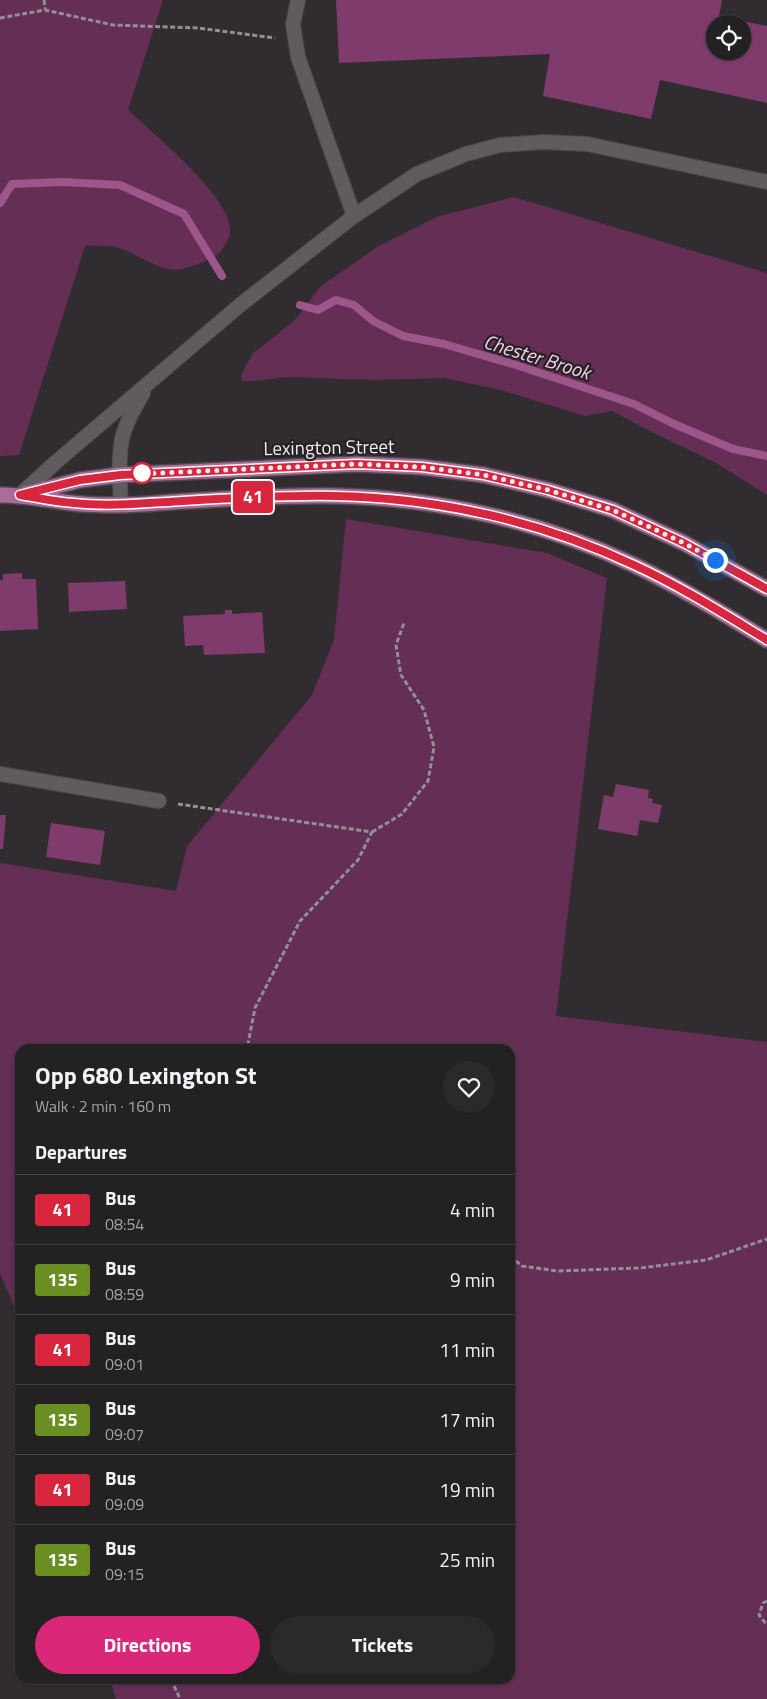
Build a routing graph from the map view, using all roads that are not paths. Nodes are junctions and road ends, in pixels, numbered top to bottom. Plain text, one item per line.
1 (298, 0) edge
2 (767, 182) edge
3 (354, 216) junction
4 (148, 383) junction
5 (120, 475) junction
6 (20, 495) junction
7 (0, 496) edge
8 (121, 505) junction
9 (767, 589) edge
10 (767, 640) edge
11 (0, 774) edge
12 (160, 801) road end

1 - 3 lane
2 - 3 lane
3 - 4 lane
4 - 5 lane
4 - 6 lane
5 - 6 main road, Lexington Street
5 - 8 lane
5 - 9 main road, Lexington Street
6 - 7 main road, Lexington Street
6 - 8 main road, Lexington Street
8 - 10 main road, Lexington Street
11 - 12 lane

